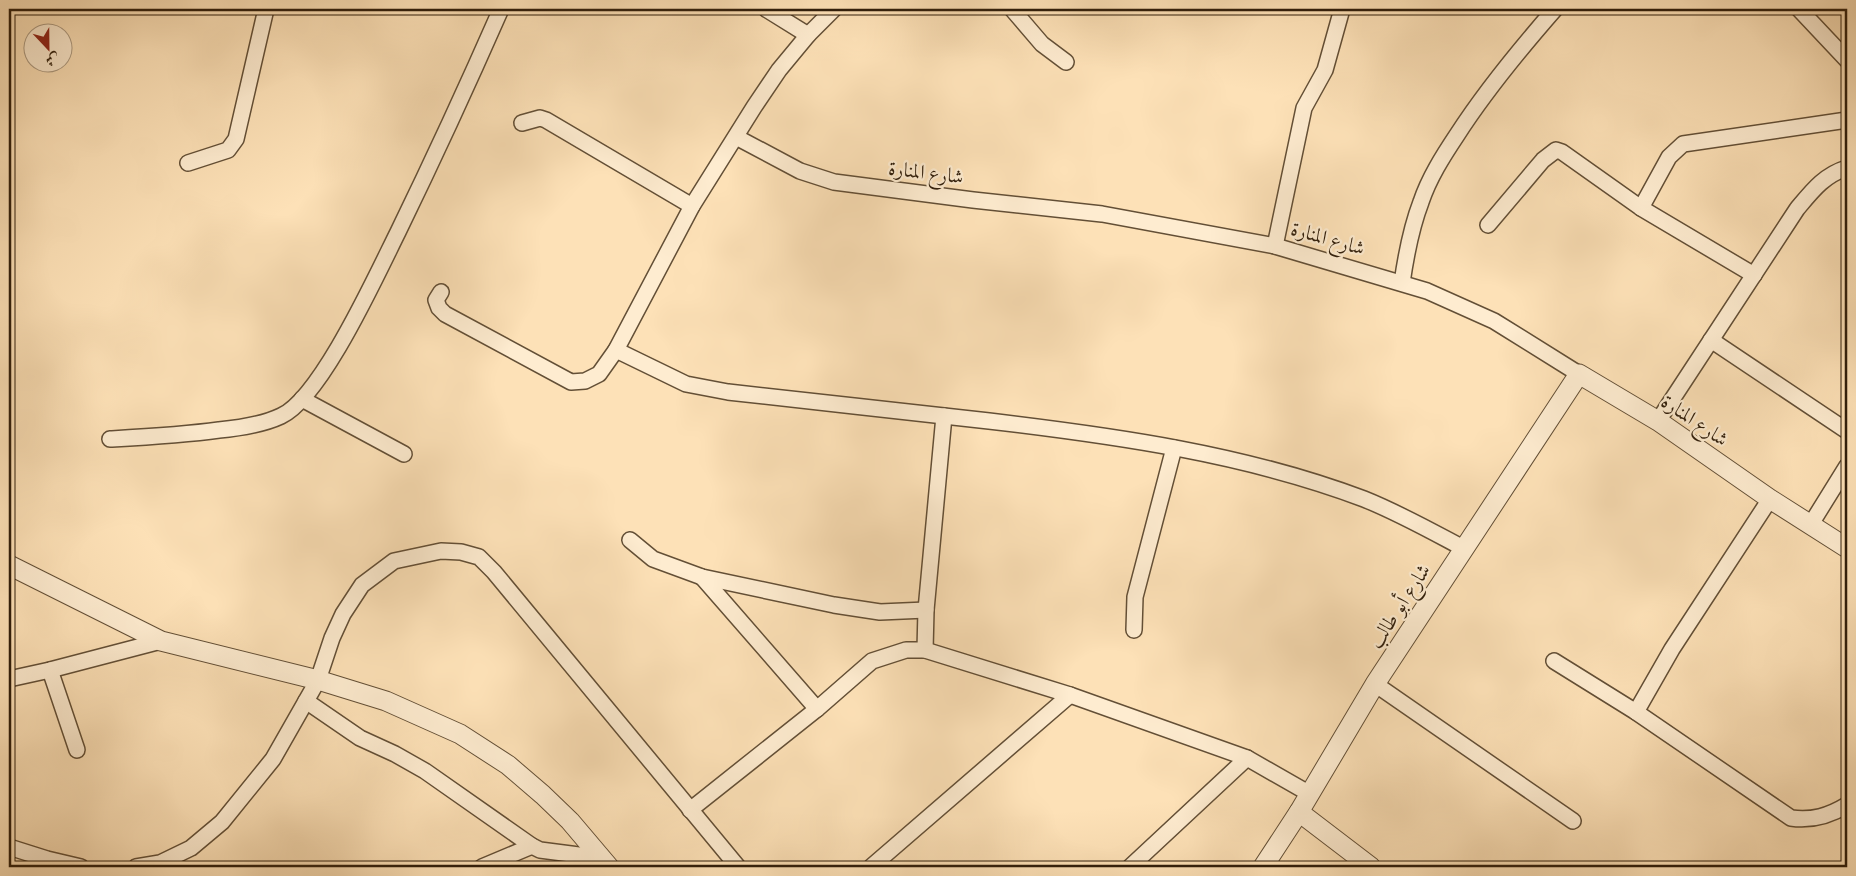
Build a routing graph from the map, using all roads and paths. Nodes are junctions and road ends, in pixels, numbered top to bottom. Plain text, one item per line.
1 (266, 9) edge
2 (501, 9) edge
3 (766, 9) edge
4 (834, 9) edge
5 (1012, 9) edge
6 (1342, 9) edge
7 (1555, 9) edge
8 (1799, 9) edge
9 (808, 35) junction
10 (1847, 60) edge
11 (1066, 62) dead end
12 (1847, 120) edge
13 (522, 123) dead end
14 (736, 137) junction
15 (188, 163) dead end
16 (1847, 168) edge
17 (692, 206) junction
18 (1641, 208) junction
19 (1488, 225) dead end
20 (1275, 246) junction
21 (1754, 276) junction
22 (1402, 283) junction
23 (441, 292) dead end
24 (1711, 340) junction
25 (616, 350) junction
26 (1579, 374) junction
27 (302, 399) junction
28 (944, 416) junction
29 (1658, 421) junction
30 (1847, 431) edge
31 (110, 440) dead end
32 (1174, 448) junction
33 (404, 454) dead end
34 (1847, 466) edge
35 (1770, 499) junction
36 (1812, 524) junction
37 (630, 540) dead end
38 (1463, 548) junction
39 (1847, 548) edge
40 (9, 565) edge
41 (702, 577) junction
42 (926, 610) junction
43 (1134, 630) dead end
44 (161, 640) junction
45 (925, 650) junction
46 (1554, 661) dead end
47 (50, 670) junction
48 (9, 678) edge
49 (318, 680) junction
50 (1375, 684) junction
51 (1070, 695) junction
52 (306, 701) junction
53 (817, 709) junction
54 (1636, 712) junction
55 (77, 750) dead end
56 (1247, 758) junction
57 (1310, 794) junction
58 (1847, 805) edge
59 (690, 810) junction
60 (1299, 812) junction
61 (1573, 821) dead end
62 (532, 846) junction
63 (9, 847) edge
64 (605, 863) edge
65 (81, 867) edge
66 (136, 867) edge
67 (482, 867) edge
68 (738, 867) edge
69 (871, 867) edge
70 (1130, 867) edge
71 (1263, 867) edge
72 (1371, 867) edge

1 - 15 street
2 - 27 street
3 - 9 street
4 - 9 street
5 - 11 street
6 - 20 street
7 - 22 street
8 - 10 street
9 - 14 street
12 - 18 street
13 - 17 street
14 - 17 street
14 - 20 street, شارع المنارة
16 - 21 street
17 - 25 street
18 - 19 street
18 - 21 street
20 - 22 street, شارع المنارة
21 - 24 street
22 - 26 street, شارع المنارة
23 - 25 street
24 - 29 street
24 - 30 street
25 - 28 street
26 - 29 street, شارع المنارة
26 - 38 street, شارع أبو طالب
27 - 31 street
27 - 33 street
28 - 32 street
28 - 42 street
29 - 35 street, شارع المنارة
32 - 38 street
32 - 43 street
34 - 36 street
35 - 36 street, شارع المنارة
35 - 54 street
36 - 39 street, شارع المنارة
37 - 41 street
38 - 50 street, شارع أبو طالب
40 - 44 street
41 - 42 street
41 - 53 street
42 - 45 street
44 - 47 street
44 - 49 street
45 - 51 street
45 - 53 street
46 - 54 street
47 - 48 street
47 - 55 street
49 - 52 street
49 - 59 street
49 - 64 street
50 - 57 street, شارع أبو طالب
50 - 61 street
51 - 56 street
51 - 69 street
52 - 62 street
52 - 66 street
53 - 59 street
54 - 58 street
56 - 57 street
56 - 70 street
57 - 60 street, شارع أبو طالب
59 - 68 street
60 - 71 street, شارع أبو طالب
60 - 72 street
62 - 64 street
62 - 67 street
63 - 65 street

